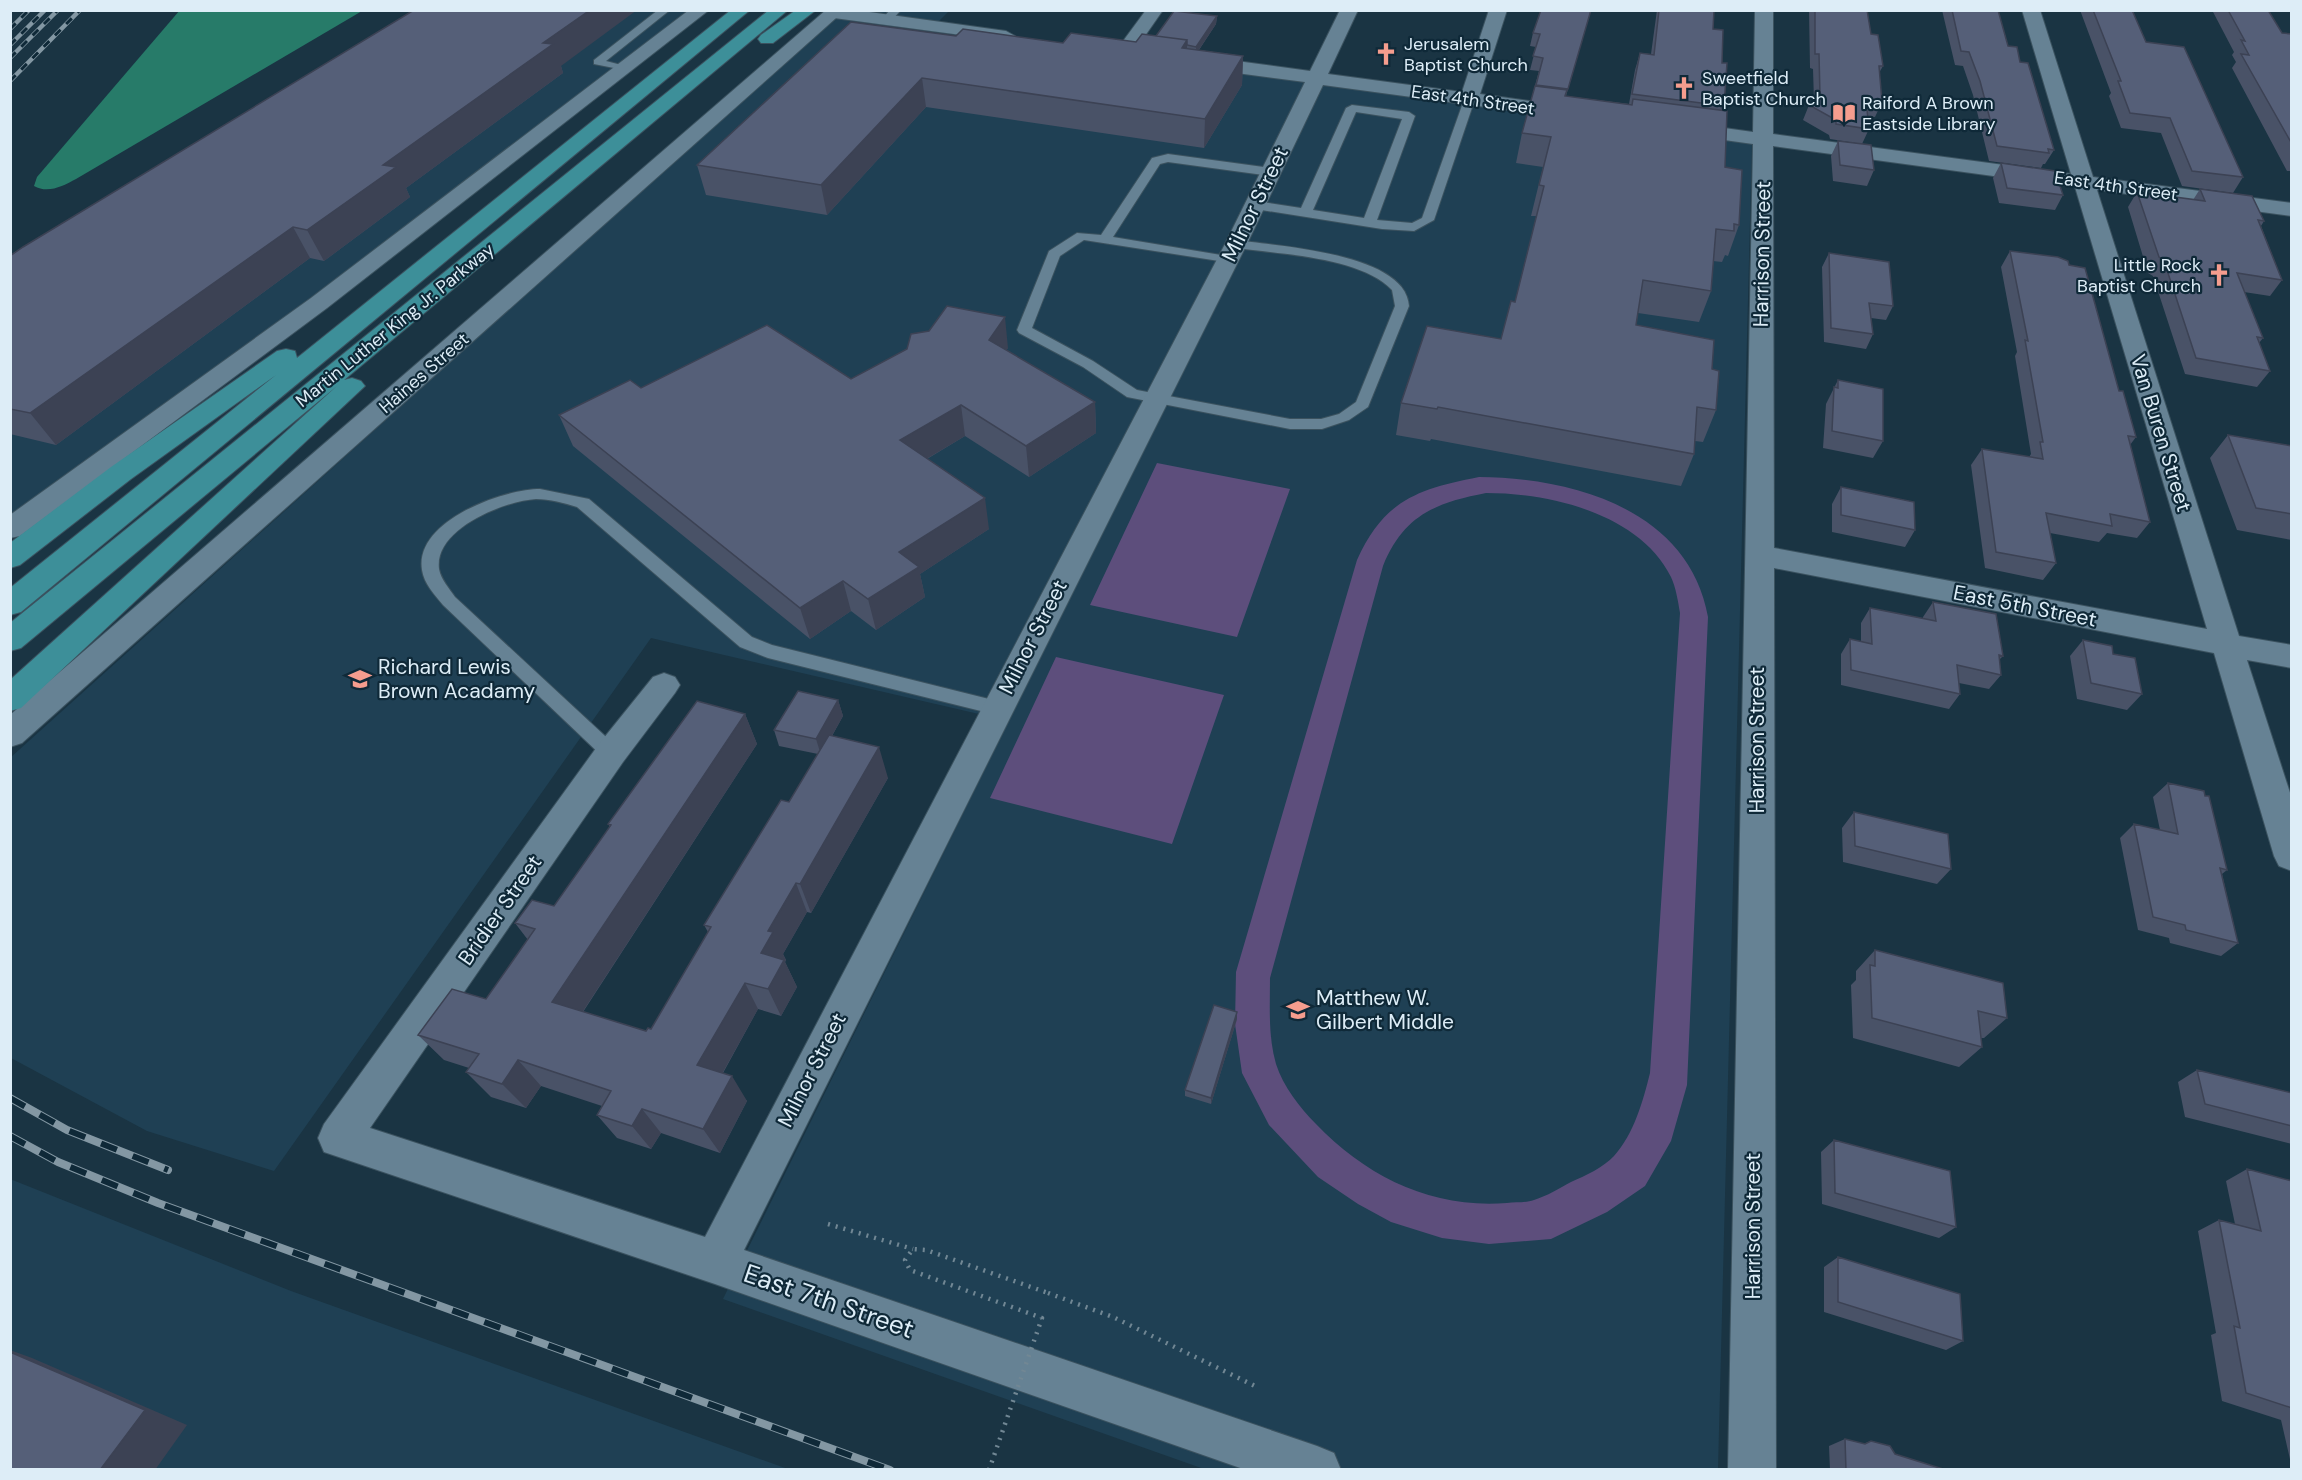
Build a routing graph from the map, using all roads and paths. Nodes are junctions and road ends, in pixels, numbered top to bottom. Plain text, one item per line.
1 (665, 10) edge
2 (701, 10) edge
3 (722, 10) edge
4 (742, 10) edge
5 (780, 10) edge
6 (808, 10) edge
7 (958, 10) edge
8 (1155, 10) edge
9 (1349, 10) edge
10 (1498, 10) edge
11 (1764, 10) edge
12 (2031, 10) edge
13 (835, 12) edge
14 (891, 15) edge
15 (941, 27) junction
16 (1021, 38) edge
17 (1101, 49) edge
18 (1124, 52) junction
19 (1147, 55) edge
20 (1181, 60) edge
21 (625, 69) junction
22 (1316, 78) junction
23 (642, 90) junction
24 (1469, 99) junction
25 (1595, 116) edge
26 (1665, 125) edge
27 (642, 126) junction
28 (1763, 139) junction
29 (1271, 172) junction
30 (577, 178) junction
31 (2084, 182) junction
32 (1255, 205) junction
33 (2292, 210) edge
34 (1305, 213) junction
35 (1369, 224) junction
36 (1105, 240) junction
37 (1231, 252) junction
38 (414, 275) junction
39 (1155, 400) junction
40 (10, 529) edge
41 (1759, 555) junction
42 (10, 558) edge
43 (10, 604) edge
44 (10, 640) edge
45 (2225, 644) junction
46 (2292, 657) edge
47 (664, 685) dead end
48 (17, 693) edge
49 (997, 708) junction
50 (10, 734) edge
51 (611, 753) junction
52 (2292, 856) edge
53 (339, 1138) joint
54 (828, 1224) dead end
55 (913, 1249) junction
56 (715, 1262) junction
57 (1255, 1386) dead end
58 (988, 1470) edge
59 (1317, 1470) edge
60 (1752, 1470) edge

1 - 21 lane
2 - 21 street
3 - 23 highway
4 - 23 highway, Martin Luther King Jr. Parkway
5 - 27 highway, Martin Luther King Jr. Parkway
6 - 27 highway
7 - 15 street
8 - 18 street
9 - 22 street, Milnor Street
10 - 24 street
11 - 28 street, Harrison Street
12 - 31 street, Van Buren Street
13 - 14 street
13 - 50 street, Haines Street
14 - 15 street
15 - 16 street
17 - 18 street
18 - 19 street
20 - 22 street, East 4th Street
21 - 40 street
22 - 24 street, East 4th Street
22 - 29 street, Milnor Street
23 - 38 highway, Martin Luther King Jr. Parkway
24 - 25 street, East 4th Street
24 - 35 lane
26 - 28 street, East 4th Street
27 - 30 highway, Martin Luther King Jr. Parkway
28 - 31 street, East 4th Street
28 - 41 street, Harrison Street
29 - 32 street, Milnor Street
29 - 36 lane
30 - 44 highway, Martin Luther King Jr. Parkway
30 - 48 highway
31 - 33 street, East 4th Street
31 - 45 street, Van Buren Street
32 - 34 lane
32 - 37 street, Milnor Street
34 - 35 lane
34 - 35 lane
36 - 37 lane
36 - 39 lane
37 - 39 street, Milnor Street
37 - 39 lane
38 - 42 highway
38 - 43 highway, Martin Luther King Jr. Parkway
39 - 49 street, Milnor Street
41 - 45 street, East 5th Street
41 - 60 street, Harrison Street
45 - 46 street, East 5th Street
45 - 52 street, Van Buren Street
47 - 51 street, Bridier Street
49 - 51 lane
49 - 56 street, Milnor Street
51 - 53 street, Bridier Street
53 - 56 street, East 7th Street
54 - 55 path
55 - 57 path, bridge
55 - 58 path, bridge
56 - 59 street, East 7th Street

